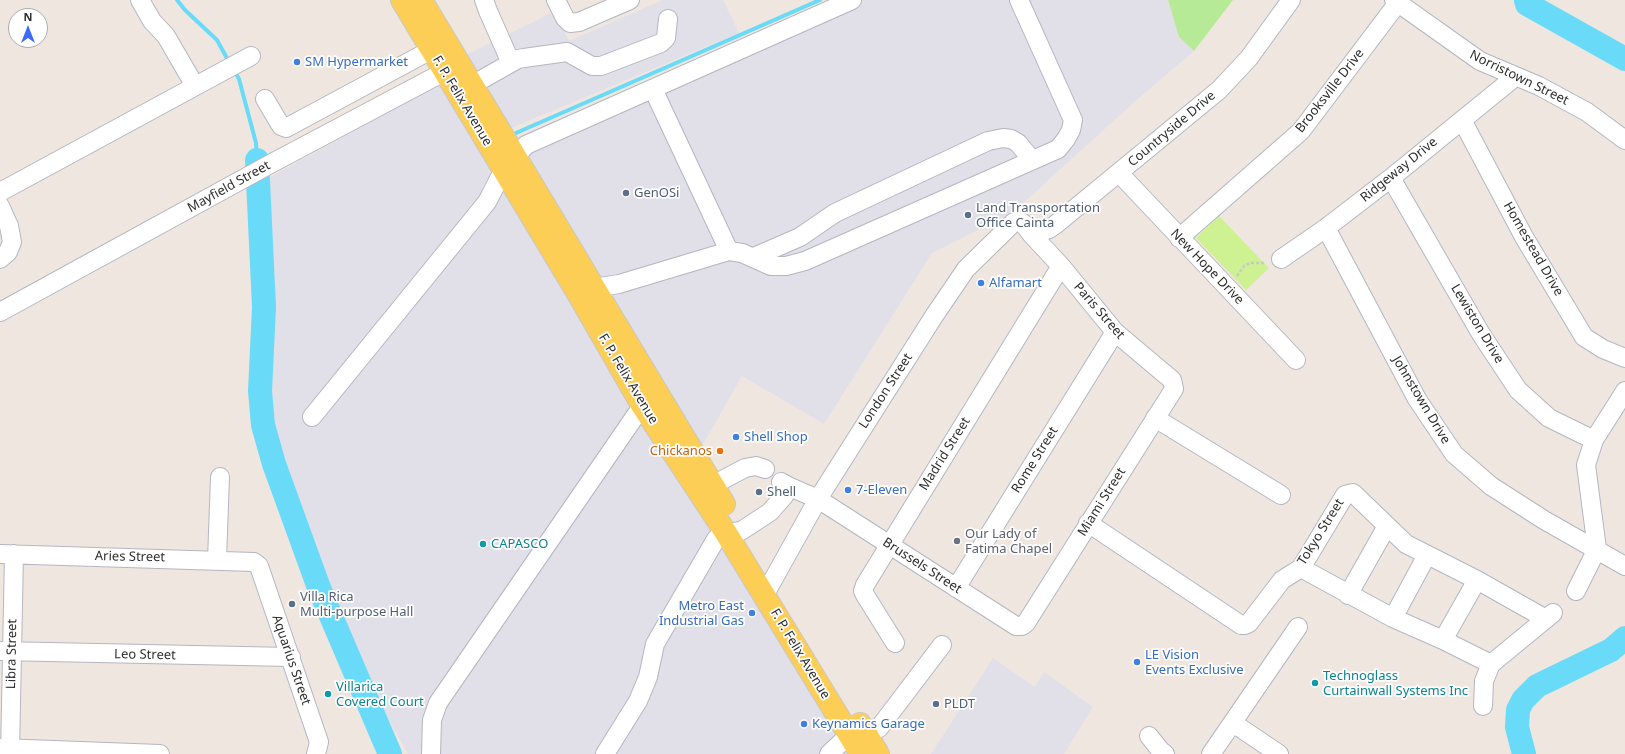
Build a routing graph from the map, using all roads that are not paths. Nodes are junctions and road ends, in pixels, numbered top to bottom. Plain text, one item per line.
1 (140, 0) edge
2 (402, 0) edge
3 (421, 0) edge
4 (484, 0) edge
5 (556, 0) edge
6 (630, 0) edge
7 (821, 0) edge
8 (852, 0) edge
9 (1019, 0) edge
10 (1291, 0) edge
11 (1397, 1) edge
12 (668, 19) dead end
13 (439, 46) junction
14 (251, 56) dead end
15 (511, 63) junction
16 (452, 68) junction
17 (1515, 77) junction
18 (472, 85) junction
19 (195, 86) junction
20 (653, 89) junction
21 (265, 99) dead end
22 (1462, 120) junction
23 (1625, 140) edge
24 (508, 156) junction
25 (1032, 160) junction
26 (1119, 174) junction
27 (1391, 178) junction
28 (0, 192) edge
29 (0, 206) edge
30 (1326, 228) junction
31 (1032, 235) junction
32 (1179, 238) junction
33 (729, 251) junction
34 (0, 258) edge
35 (754, 258) junction
36 (1281, 259) road end
37 (1060, 266) junction
38 (586, 292) junction
39 (0, 312) edge
40 (1115, 332) junction
41 (1625, 358) edge
42 (1296, 360) dead end
43 (1172, 380) joint
44 (1625, 391) edge
45 (648, 397) junction
46 (312, 418) dead end
47 (1155, 418) junction
48 (1594, 440) junction
49 (765, 469) dead end
50 (220, 477) dead end
51 (706, 489) junction
52 (1281, 495) dead end
53 (818, 499) junction
54 (1088, 523) junction
55 (1387, 526) junction
56 (733, 532) junction
57 (889, 545) junction
58 (1597, 549) junction
59 (7, 554) edge
60 (1427, 555) junction
61 (217, 560) junction
62 (259, 566) joint
63 (1625, 566) edge
64 (1301, 568) junction
65 (1477, 580) junction
66 (956, 588) junction
67 (768, 589) junction
68 (1576, 591) dead end
69 (1348, 595) junction
70 (1393, 618) junction
71 (1026, 623) joint
72 (1298, 627) dead end
73 (1443, 640) junction
74 (895, 643) dead end
75 (942, 645) dead end
76 (6, 651) edge
77 (291, 657) junction
78 (1491, 664) junction
79 (1483, 706) dead end
80 (1233, 723) junction
81 (1149, 736) dead end
82 (858, 742) edge
83 (7, 750) edge
84 (1162, 753) edge
85 (160, 754) edge
86 (316, 754) edge
87 (432, 754) edge
88 (606, 754) edge
89 (829, 754) edge
90 (878, 754) edge
91 (1211, 754) edge
92 (1279, 754) edge

1 - 19 street
2 - 13 main road, F. P. Felix Avenue
3 - 13 main road, F. P. Felix Avenue
4 - 15 street
5 - 6 street
7 - 24 street
8 - 20 street
9 - 25 street
10 - 26 street, Countryside Drive
11 - 17 street, Norristown Street
11 - 32 street, Brooksville Drive
12 - 15 street
13 - 16 main road, F. P. Felix Avenue
13 - 21 street
14 - 19 street
15 - 18 street
16 - 18 main road, F. P. Felix Avenue
16 - 24 main road, F. P. Felix Avenue
16 - 39 street, Mayfield Street
17 - 22 street, Ridgeway Drive
17 - 23 street, Norristown Street
18 - 24 main road, F. P. Felix Avenue
19 - 28 street
20 - 24 street
20 - 33 street
22 - 27 street, Ridgeway Drive
22 - 41 street, Homestead Drive
24 - 38 main road, F. P. Felix Avenue
24 - 46 street
25 - 35 street
25 - 35 street
26 - 31 street, Countryside Drive
26 - 32 street, New Hope Drive
27 - 30 street, Ridgeway Drive
27 - 48 street, Lewiston Drive
29 - 34 street
30 - 36 street, Ridgeway Drive
30 - 58 street, Johnstown Drive
31 - 37 street, Paris Street
31 - 53 street, London Street
32 - 42 street, New Hope Drive
33 - 35 street
33 - 38 street
37 - 40 street, Paris Street
37 - 57 street, Madrid Street
38 - 45 main road, F. P. Felix Avenue
40 - 43 street, Paris Street
40 - 66 street, Rome Street
43 - 47 street, Miami Street
44 - 48 street
45 - 51 main road, F. P. Felix Avenue
45 - 87 street
47 - 52 street
47 - 54 street, Miami Street
48 - 58 street
49 - 51 street
50 - 61 street
51 - 56 main road, F. P. Felix Avenue
53 - 56 street, Brussels Street
53 - 57 street, Brussels Street
53 - 67 street, London Street
54 - 64 street, Tokyo Street
54 - 71 street, Miami Street
55 - 60 street, Tokyo Street
55 - 64 street, Tokyo Street
55 - 69 street
56 - 67 main road, F. P. Felix Avenue
56 - 88 street
57 - 66 street, Brussels Street
57 - 74 street, Madrid Street
58 - 63 street, Johnstown Drive
58 - 68 street
59 - 61 street, Aries Street
59 - 76 street, Libra Street
60 - 65 street, Tokyo Street
60 - 70 street
61 - 62 street, Aries Street
62 - 77 street, Aquarius Street
64 - 69 street
65 - 73 street
65 - 78 street, Tokyo Street
66 - 71 street, Brussels Street
67 - 82 main road, F. P. Felix Avenue
69 - 70 street
70 - 73 street
72 - 80 street
73 - 78 street
75 - 82 street
76 - 77 street, Leo Street
76 - 83 street, Libra Street
77 - 86 street, Aquarius Street
78 - 79 street
80 - 91 street
80 - 92 street
81 - 84 street
82 - 89 street
82 - 90 main road, F. P. Felix Avenue
83 - 85 street

